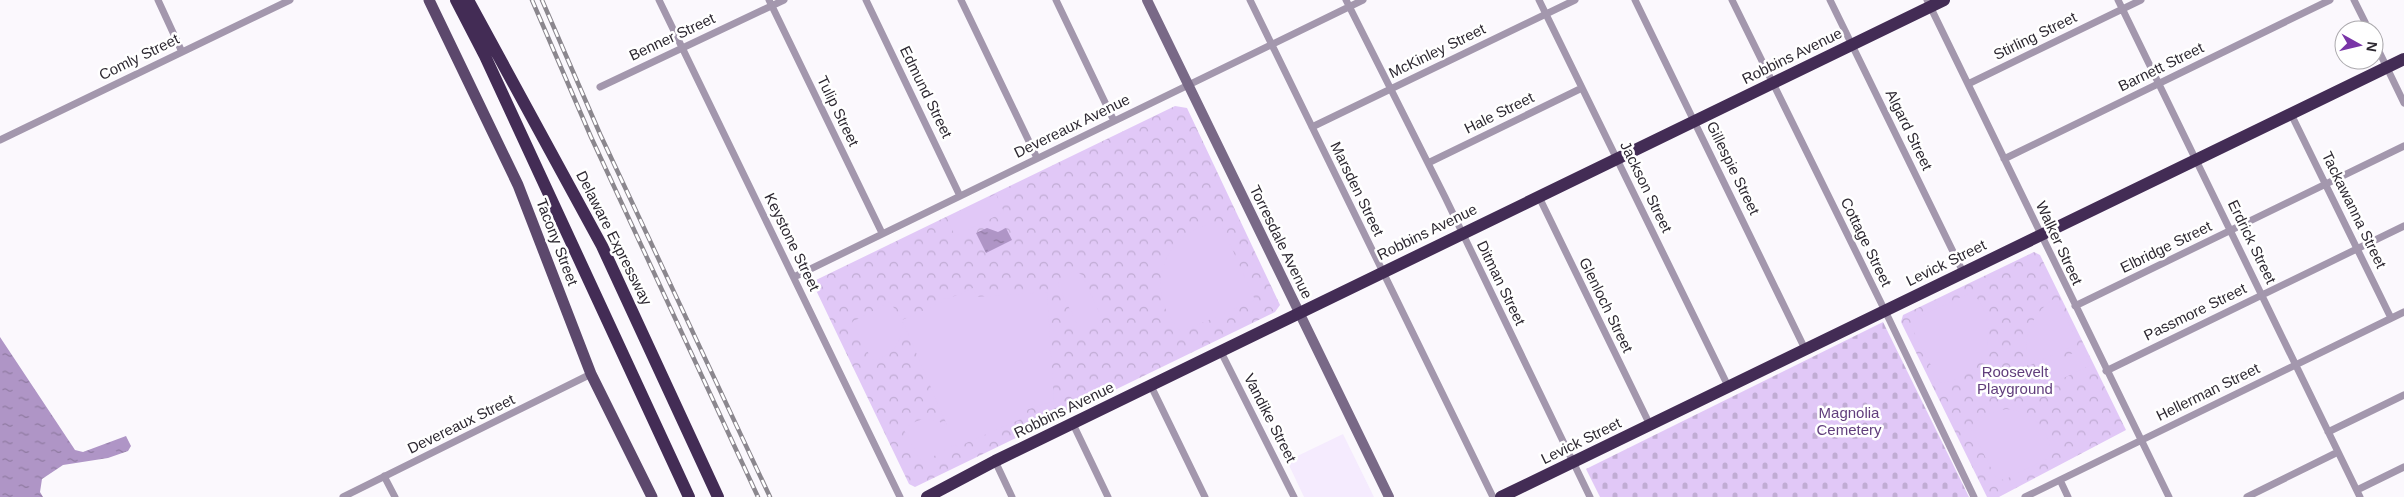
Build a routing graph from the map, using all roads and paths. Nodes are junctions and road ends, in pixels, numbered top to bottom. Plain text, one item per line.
1 (158, 0) edge
2 (290, 0) edge
3 (429, 0) edge
4 (456, 0) edge
5 (468, 0) edge
6 (659, 0) edge
7 (784, 0) edge
8 (866, 0) edge
9 (961, 0) edge
10 (1056, 0) edge
11 (1147, 0) edge
12 (1250, 0) edge
13 (1363, 0) edge
14 (1539, 0) edge
15 (1575, 0) edge
16 (1635, 0) edge
17 (1732, 0) edge
18 (1830, 0) edge
19 (1944, 0) edge
20 (2118, 0) edge
21 (2141, 0) edge
22 (2330, 0) edge
23 (2354, 0) edge
24 (771, 3) edge
25 (1348, 3) edge
26 (1928, 3) edge
27 (2122, 9) junction
28 (1546, 14) junction
29 (2364, 20) edge
30 (1272, 44) junction
31 (1852, 44) junction
32 (682, 47) junction
33 (182, 52) junction
34 (2404, 59) edge
35 (2384, 62) edge
36 (2387, 68) junction
37 (1772, 83) junction
38 (2160, 83) junction
39 (1188, 84) junction
40 (1968, 84) junction
41 (600, 87) dead end
42 (1582, 88) junction
43 (1390, 90) junction
44 (2404, 103) edge
45 (2291, 114) junction
46 (1114, 121) junction
47 (1696, 122) junction
48 (1312, 127) junction
49 (0, 140) edge
50 (2404, 146) edge
51 (1037, 158) junction
52 (1616, 158) junction
53 (2004, 159) junction
54 (2198, 160) junction
55 (1428, 163) junction
56 (2325, 184) junction
57 (960, 196) junction
58 (1539, 197) junction
59 (2404, 226) edge
60 (2231, 230) junction
61 (882, 233) junction
62 (1462, 234) junction
63 (2040, 235) junction
64 (2357, 249) junction
65 (1382, 272) junction
66 (1963, 272) junction
67 (794, 277) junction
68 (2262, 295) junction
69 (2074, 306) junction
70 (1885, 311) junction
71 (2404, 312) edge
72 (1299, 313) junction
73 (2391, 318) junction
74 (1805, 349) junction
75 (1221, 352) junction
76 (2296, 365) junction
77 (2106, 371) junction
78 (591, 374) junction
79 (1151, 386) junction
80 (1728, 386) junction
81 (2404, 395) edge
82 (1073, 424) junction
83 (1650, 425) junction
84 (2328, 432) junction
85 (2140, 441) junction
86 (2338, 452) junction
87 (995, 461) junction
88 (1573, 462) junction
89 (2404, 467) edge
90 (384, 476) junction
91 (2060, 480) junction
92 (2358, 494) edge
93 (343, 497) edge
94 (394, 497) edge
95 (652, 497) edge
96 (689, 497) edge
97 (718, 497) edge
98 (900, 497) edge
99 (927, 497) edge
100 (1012, 497) edge
101 (1108, 497) edge
102 (1205, 497) edge
103 (1294, 497) edge
104 (1389, 497) edge
105 (1494, 497) edge
106 (1501, 497) edge
107 (1590, 497) edge
108 (1974, 497) edge
109 (2025, 497) edge
110 (2068, 497) edge
111 (2168, 497) edge
112 (2247, 497) edge

1 - 33 street
2 - 33 street, Comly Street
3 - 78 main road, Tacony Street
4 - 96 highway
5 - 97 highway, Delaware Expressway
6 - 32 street, Keystone Street
7 - 24 street, Benner Street
8 - 57 street, Edmund Street
9 - 51 street
10 - 46 street
11 - 39 street, Torresdale Avenue
12 - 30 street, Marsden Street
13 - 25 street, Devereaux Avenue
14 - 28 street, Jackson Street
15 - 28 street, McKinley Street
16 - 47 street, Gillespie Street
17 - 37 street, Cottage Street
18 - 31 street, Algard Street
19 - 26 highway, Robbins Avenue
20 - 27 street, Erdrick Street
21 - 27 street, Stirling Street
22 - 38 street, Barnett Street
23 - 29 street
24 - 32 street, Benner Street
24 - 61 street, Tulip Street
25 - 30 street, Devereaux Avenue
25 - 43 street, Ditman Street
26 - 31 highway, Robbins Avenue
26 - 40 street, Walker Street
27 - 38 street, Erdrick Street
27 - 40 street, Stirling Street
28 - 42 street, Jackson Street
28 - 43 street, McKinley Street
30 - 39 street, Devereaux Avenue
30 - 48 street, Marsden Street
31 - 37 highway, Robbins Avenue
31 - 66 street, Algard Street
32 - 41 street, Benner Street
32 - 67 street, Keystone Street
33 - 49 street, Comly Street
34 - 36 highway, Levick Street
35 - 36 street
36 - 44 street
36 - 45 highway, Levick Street
37 - 47 highway, Robbins Avenue
37 - 70 street, Cottage Street
38 - 53 street, Barnett Street
38 - 54 street, Erdrick Street
39 - 46 street, Devereaux Avenue
39 - 72 street, Torresdale Avenue
40 - 53 street, Walker Street
42 - 52 street, Jackson Street
42 - 55 street, Hale Street
43 - 48 street, McKinley Street
43 - 55 street, Ditman Street
45 - 54 highway, Levick Street
45 - 56 street, Tackawanna Street
46 - 51 street, Devereaux Avenue
47 - 52 highway, Robbins Avenue
47 - 74 street, Gillespie Street
48 - 65 street, Marsden Street
50 - 56 street, Elbridge Street
51 - 57 street, Devereaux Avenue
52 - 58 highway, Robbins Avenue
52 - 80 street, Jackson Street
53 - 63 street, Walker Street
54 - 60 street, Erdrick Street
54 - 63 highway, Levick Street
55 - 62 street, Ditman Street
56 - 60 street, Elbridge Street
56 - 64 street, Tackawanna Street
57 - 61 street, Devereaux Avenue
58 - 62 highway, Robbins Avenue
58 - 83 street, Glenloch Street
59 - 64 street, Passmore Street
60 - 68 street, Erdrick Street
60 - 69 street, Elbridge Street
61 - 67 street, Devereaux Avenue
62 - 65 highway, Robbins Avenue
62 - 88 street, Ditman Street
63 - 66 highway, Levick Street
63 - 69 street, Walker Street
64 - 68 street, Passmore Street
64 - 73 street, Tackawanna Street
65 - 72 highway, Robbins Avenue
65 - 105 street, Marsden Street
66 - 70 highway, Levick Street
67 - 98 street, Keystone Street
68 - 76 street, Erdrick Street
68 - 77 street, Passmore Street
69 - 77 street, Walker Street
70 - 74 highway, Levick Street
70 - 108 street, Cottage Street
71 - 73 street, Hellerman Street
72 - 75 highway, Robbins Avenue
72 - 104 street, Torresdale Avenue
73 - 76 street, Hellerman Street
74 - 80 highway, Levick Street
75 - 79 highway, Robbins Avenue
75 - 103 street, Vandike Street
76 - 84 street, Erdrick Street
76 - 85 street, Hellerman Street
77 - 85 street, Walker Street
78 - 90 street, Devereaux Street
78 - 95 main road, Tacony Street
79 - 82 highway, Robbins Avenue
79 - 102 street
80 - 83 highway, Levick Street
81 - 84 street
82 - 87 highway, Robbins Avenue
82 - 101 street
83 - 88 highway, Levick Street
84 - 86 street, Erdrick Street
85 - 91 street, Hellerman Street
85 - 111 street, Walker Street
86 - 92 street, Erdrick Street
86 - 112 street
87 - 99 highway, Robbins Avenue
87 - 100 street
88 - 106 highway, Levick Street
88 - 107 street, Ditman Street
89 - 92 street
90 - 93 street, Devereaux Street
90 - 94 street
91 - 109 street, Hellerman Street
91 - 110 street

